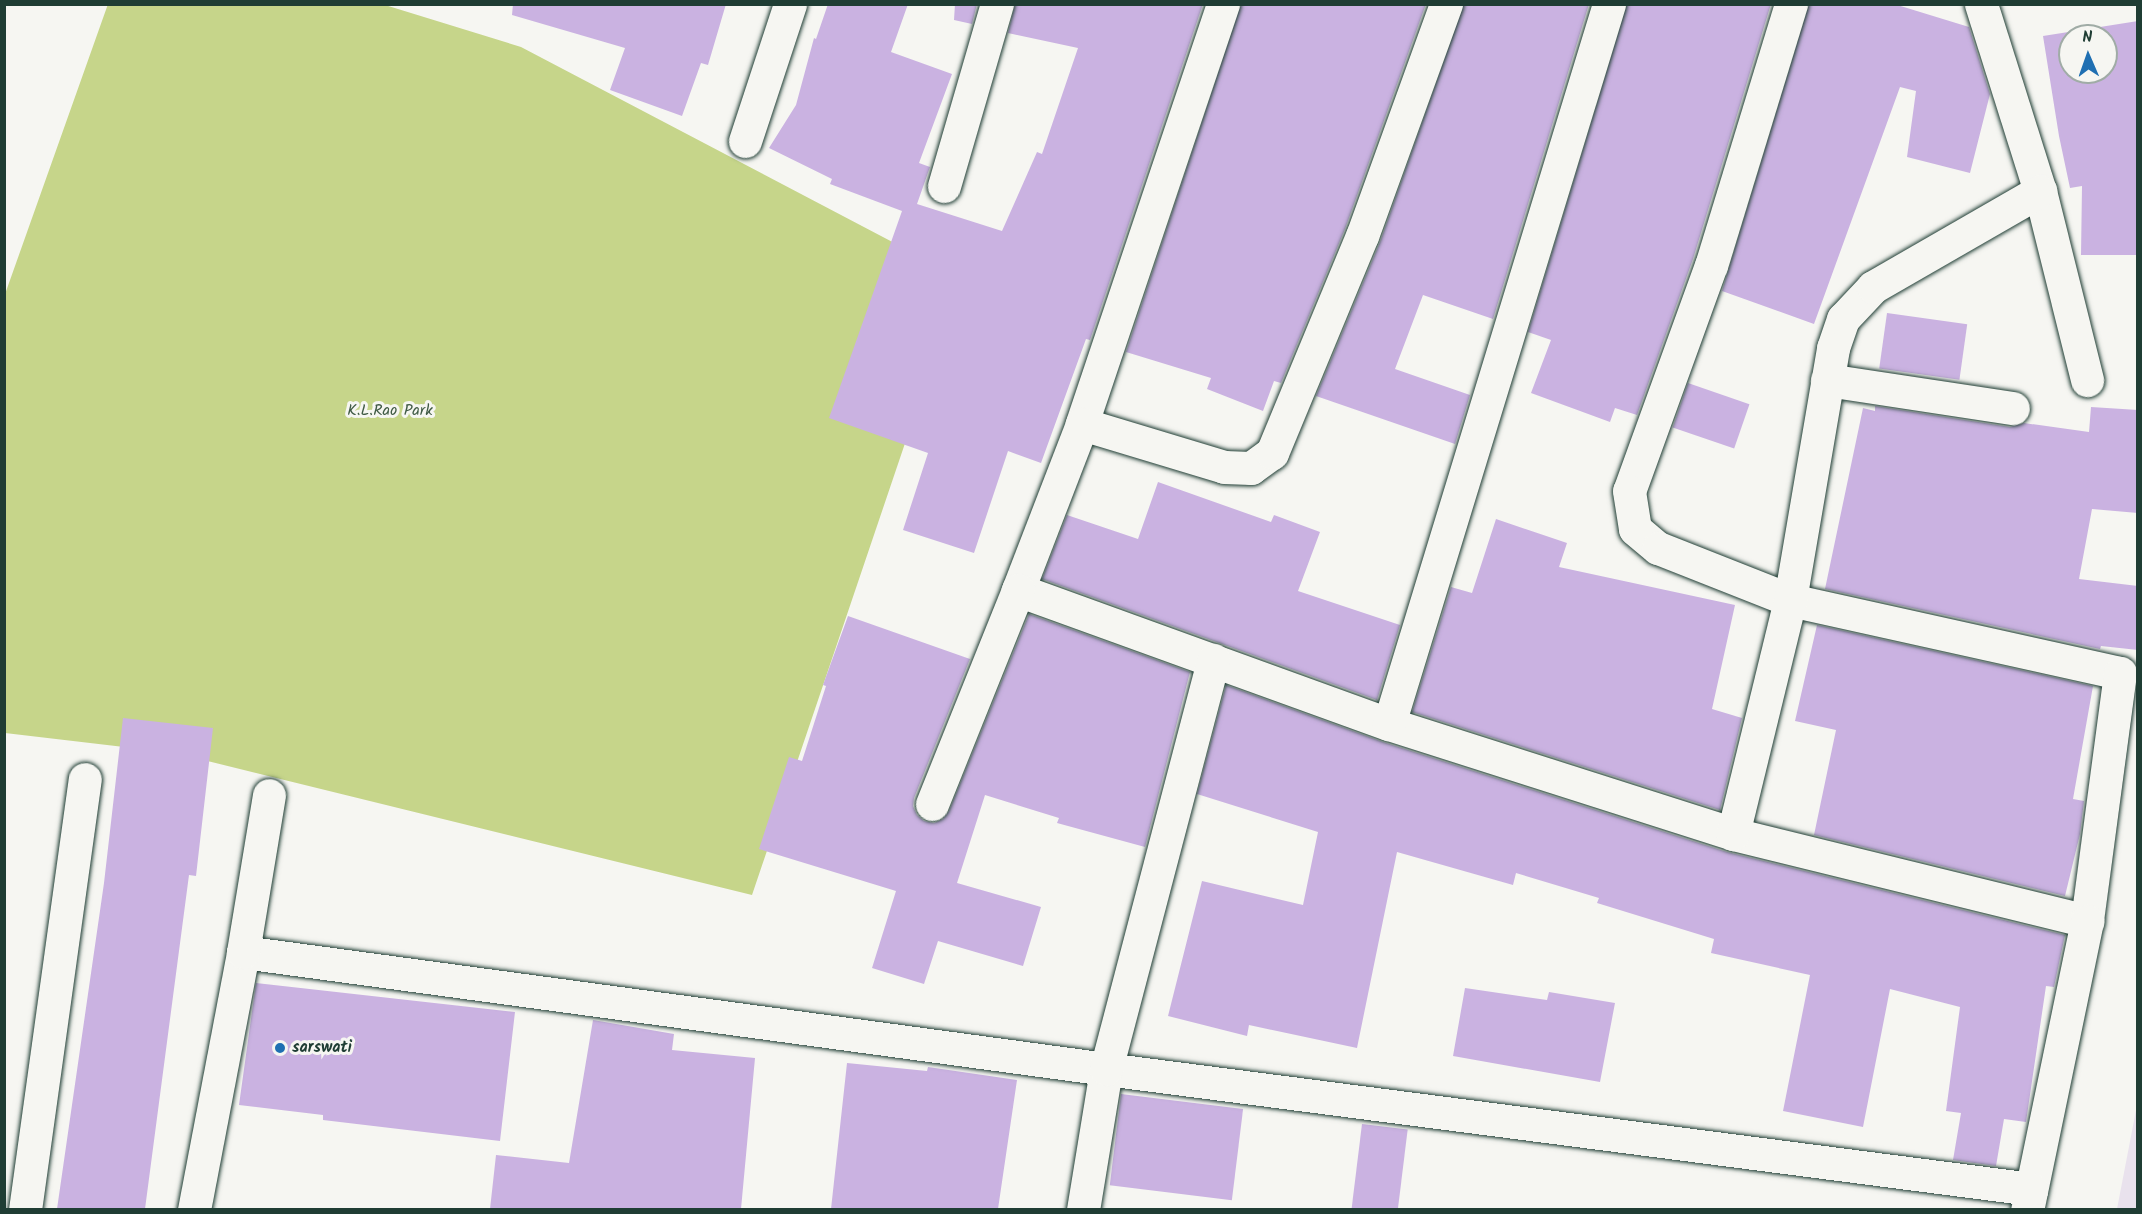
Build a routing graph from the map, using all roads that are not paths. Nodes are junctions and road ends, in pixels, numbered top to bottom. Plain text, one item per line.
1 (790, 4) edge
2 (997, 4) edge
3 (1223, 4) edge
4 (1446, 4) edge
5 (1609, 4) edge
6 (1791, 4) edge
7 (1981, 4) edge
8 (745, 141) dead end
9 (944, 186) dead end
10 (2040, 191) junction
11 (1827, 380) junction
12 (2087, 380) dead end
13 (2013, 408) dead end
14 (1082, 424) junction
15 (1018, 590) junction
16 (1790, 600) junction
17 (1213, 660) junction
18 (1389, 724) junction
19 (85, 779) dead end
20 (269, 795) dead end
21 (932, 804) dead end
22 (1733, 834) junction
23 (2087, 921) junction
24 (243, 951) junction
25 (1106, 1069) junction
26 (2029, 1199) edge
27 (25, 1209) edge
28 (194, 1209) edge
29 (1083, 1209) edge

1 - 8 street
2 - 9 street
3 - 14 street
4 - 14 street
5 - 18 street
6 - 16 street
7 - 10 street
10 - 11 street
10 - 12 street
11 - 13 street
11 - 16 street
14 - 15 street
15 - 17 street
15 - 21 street
16 - 22 street
16 - 23 street
17 - 18 street
17 - 25 street
18 - 22 street
19 - 27 street
20 - 24 street
22 - 23 street
23 - 26 street
24 - 25 street
24 - 28 street
25 - 26 street
25 - 29 street

